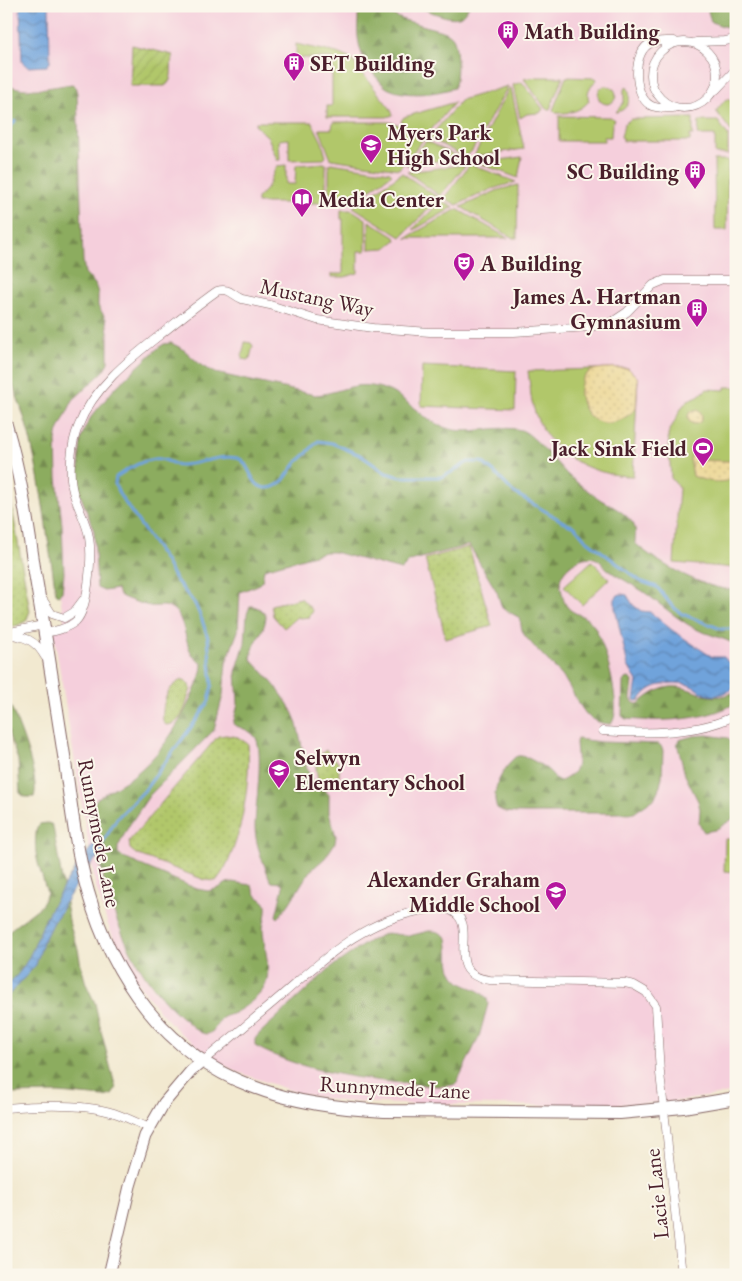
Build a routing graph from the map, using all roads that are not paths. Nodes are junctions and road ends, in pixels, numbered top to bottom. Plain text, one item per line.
1 (736, 39) edge
2 (683, 41) junction
3 (736, 69) edge
4 (711, 95) junction
5 (683, 108) junction
6 (736, 280) edge
7 (6, 425) edge
8 (38, 590) junction
9 (86, 594) junction
10 (44, 629) junction
11 (6, 634) edge
12 (50, 671) junction
13 (736, 715) edge
14 (603, 731) dead end
15 (203, 1061) junction
16 (736, 1098) edge
17 (6, 1108) edge
18 (664, 1109) junction
19 (149, 1128) junction
20 (110, 1275) edge
21 (682, 1275) edge

1 - 2 street
2 - 4 street
2 - 5 street
2 - 5 street
3 - 4 street
4 - 5 street
6 - 9 street, Mustang Way
7 - 8 main road, Runnymede Lane
8 - 9 street
8 - 10 main road, Runnymede Lane
9 - 10 street
10 - 11 street
10 - 12 main road, Runnymede Lane
11 - 12 street
12 - 15 main road, Runnymede Lane
13 - 14 street
15 - 18 main road, Runnymede Lane
15 - 18 street, Lacie Lane
15 - 19 street
16 - 18 main road, Runnymede Lane
17 - 19 street
18 - 21 street, Lacie Lane
19 - 20 street

